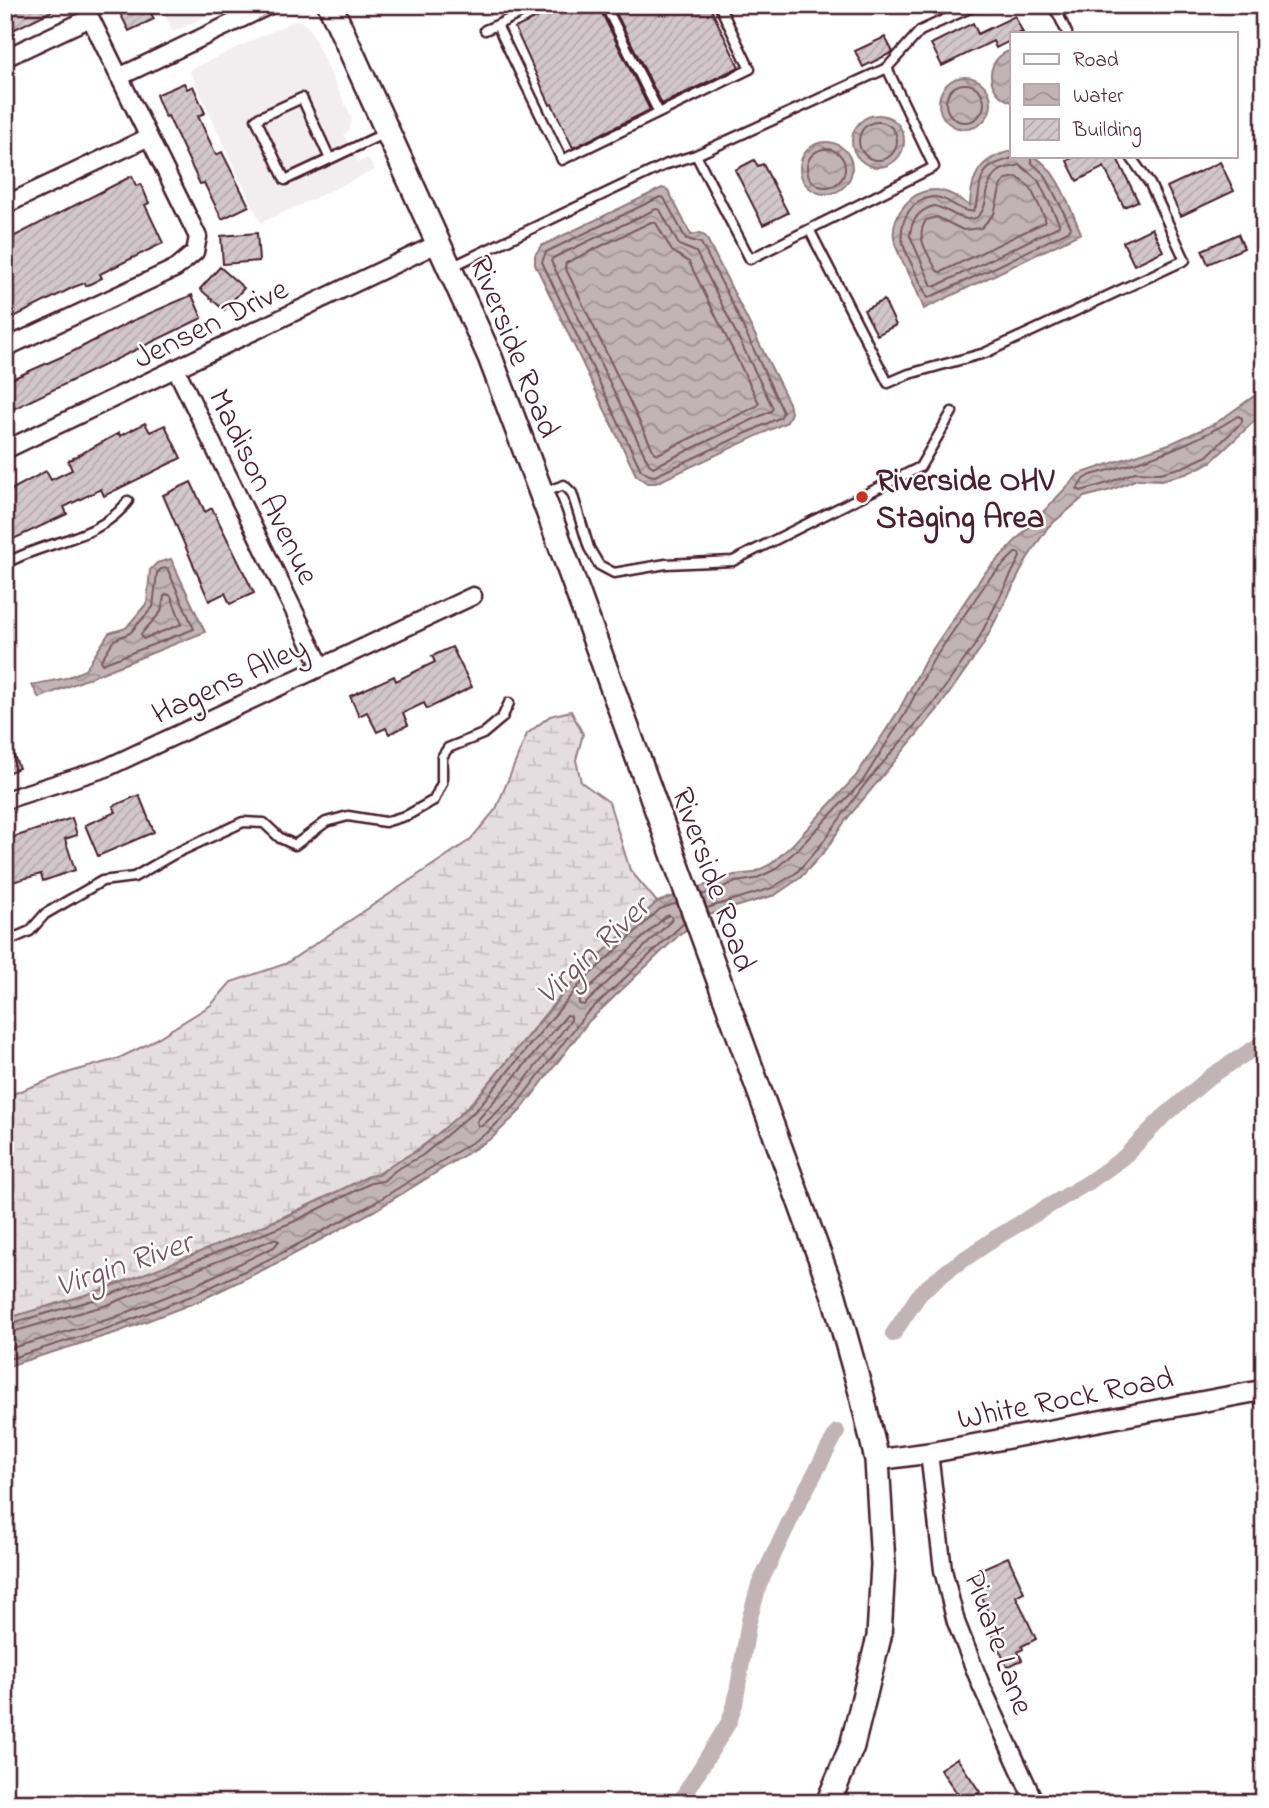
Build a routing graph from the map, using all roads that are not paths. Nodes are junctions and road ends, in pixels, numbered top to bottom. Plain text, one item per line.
1 (270, 5) edge
2 (330, 5) edge
3 (536, 5) edge
4 (605, 5) edge
5 (719, 5) edge
6 (976, 5) edge
7 (1051, 5) edge
8 (87, 11) edge
9 (496, 25) junction
10 (485, 30) dead end
11 (1067, 32) edge
12 (5, 58) edge
13 (887, 68) junction
14 (119, 77) junction
15 (659, 113) junction
16 (388, 132) junction
17 (149, 137) junction
18 (696, 155) junction
19 (1131, 158) edge
20 (330, 159) junction
21 (5, 205) edge
22 (810, 231) junction
23 (439, 243) junction
24 (451, 267) junction
25 (5, 348) edge
26 (177, 369) junction
27 (952, 412) dead end
28 (5, 450) edge
29 (542, 493) junction
30 (128, 501) dead end
31 (5, 564) edge
32 (473, 596) dead end
33 (321, 666) junction
34 (509, 703) dead end
35 (5, 800) edge
36 (5, 942) edge
37 (1264, 1390) edge
38 (929, 1453) junction
39 (877, 1460) junction
40 (828, 1803) edge
41 (1035, 1803) edge

1 - 14 street
2 - 16 main road, Riverside Road
3 - 9 lane
4 - 15 lane
5 - 15 lane
6 - 13 lane
7 - 11 lane
8 - 12 street
8 - 14 street
9 - 10 lane
9 - 15 lane
13 - 18 lane
13 - 22 lane
14 - 17 street
16 - 20 lane
16 - 23 main road, Riverside Road
17 - 21 street
17 - 25 street
18 - 22 lane
18 - 24 lane
19 - 22 lane
20 - 20 lane
23 - 24 main road, Riverside Road
23 - 26 street, Jensen Drive
24 - 29 main road, Riverside Road
26 - 28 street, Jensen Drive
26 - 33 street, Madison Avenue
27 - 29 lane
29 - 39 main road, Riverside Road
30 - 31 lane
32 - 33 street, Hagens Alley
33 - 35 street, Hagens Alley
34 - 36 lane
37 - 38 street, White Rock Road
38 - 39 street, White Rock Road
38 - 41 street, Piuate Lane
39 - 40 main road, Riverside Road

